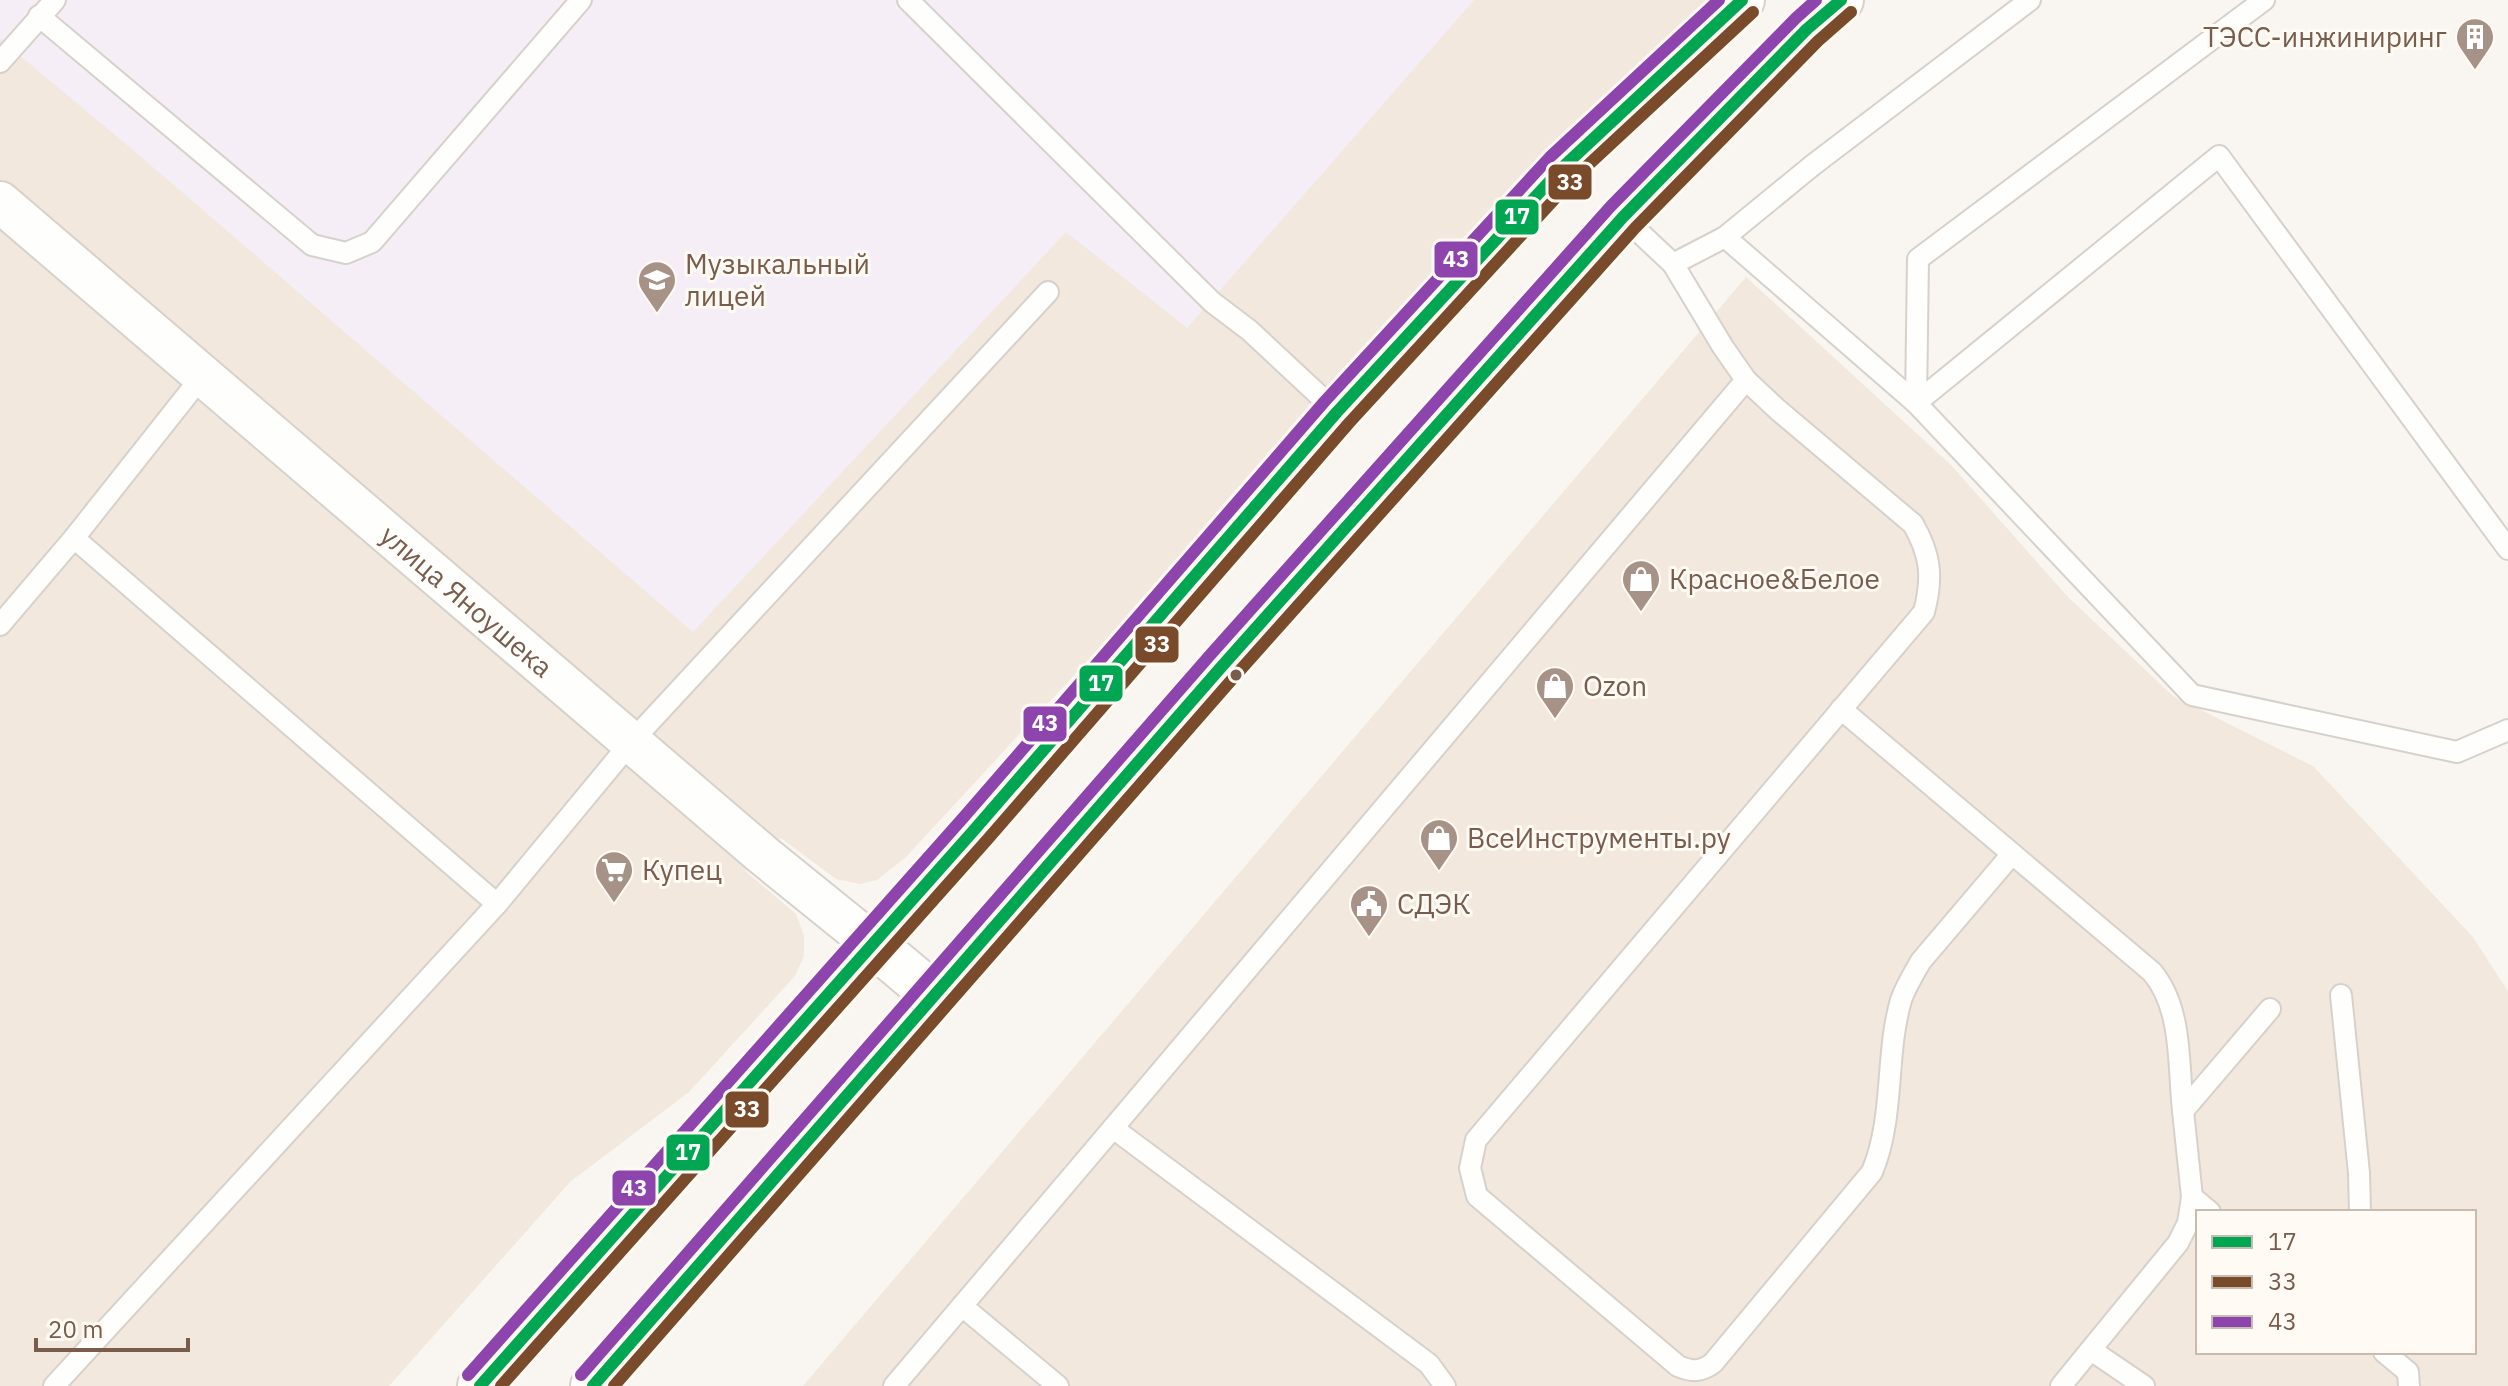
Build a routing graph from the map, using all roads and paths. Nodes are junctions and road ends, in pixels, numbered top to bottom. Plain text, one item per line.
1 (55, 0) edge
2 (581, 0) edge
3 (908, 0) edge
4 (1742, 0) edge
5 (1841, 0) edge
6 (2030, 0) edge
7 (2264, 0) edge
8 (39, 16) junction
9 (0, 62) edge
10 (0, 202) edge
11 (1623, 217) junction
12 (1725, 237) junction
13 (1673, 264) junction
14 (1048, 292) dead end
15 (203, 375) junction
16 (1746, 380) junction
17 (1916, 403) junction
18 (1337, 412) junction
19 (74, 538) junction
20 (2508, 549) edge
21 (0, 625) edge
22 (1841, 709) junction
23 (2508, 730) edge
24 (632, 741) junction
25 (2012, 854) junction
26 (497, 904) junction
27 (873, 944) junction
28 (934, 995) junction
29 (2341, 995) dead end
30 (2270, 1009) dead end
31 (2183, 1111) junction
32 (1113, 1128) junction
33 (2192, 1197) junction
34 (2208, 1210) edge
35 (2360, 1210) edge
36 (962, 1306) junction
37 (2091, 1350) junction
38 (2386, 1354) edge
39 (54, 1386) edge
40 (480, 1386) edge
41 (593, 1386) edge
42 (894, 1386) edge
43 (1058, 1386) edge
44 (1445, 1386) edge
45 (2061, 1386) edge
46 (2144, 1386) edge
47 (2409, 1386) edge

1 - 8 lane
2 - 8 lane
3 - 18 lane
4 - 18 main road
5 - 11 main road
6 - 12 lane
7 - 17 lane
8 - 9 lane
10 - 15 street, улица Яноушека
11 - 13 lane
11 - 28 main road
12 - 13 lane
12 - 17 lane
13 - 16 lane
14 - 24 lane
15 - 19 lane
15 - 24 street, улица Яноушека
16 - 22 lane
16 - 32 lane
17 - 20 lane
17 - 23 lane
18 - 27 main road
19 - 21 lane
19 - 26 lane
22 - 25 lane
22 - 25 lane
24 - 26 lane
24 - 27 street, улица Яноушека
25 - 31 lane
26 - 39 lane
27 - 28 main road, улица Яноушека
27 - 40 main road
28 - 41 main road
29 - 35 lane
30 - 31 lane
31 - 33 lane
32 - 36 lane
32 - 44 lane
33 - 34 lane
33 - 37 lane
36 - 42 lane
36 - 43 lane
37 - 45 lane
37 - 46 lane
38 - 47 lane

